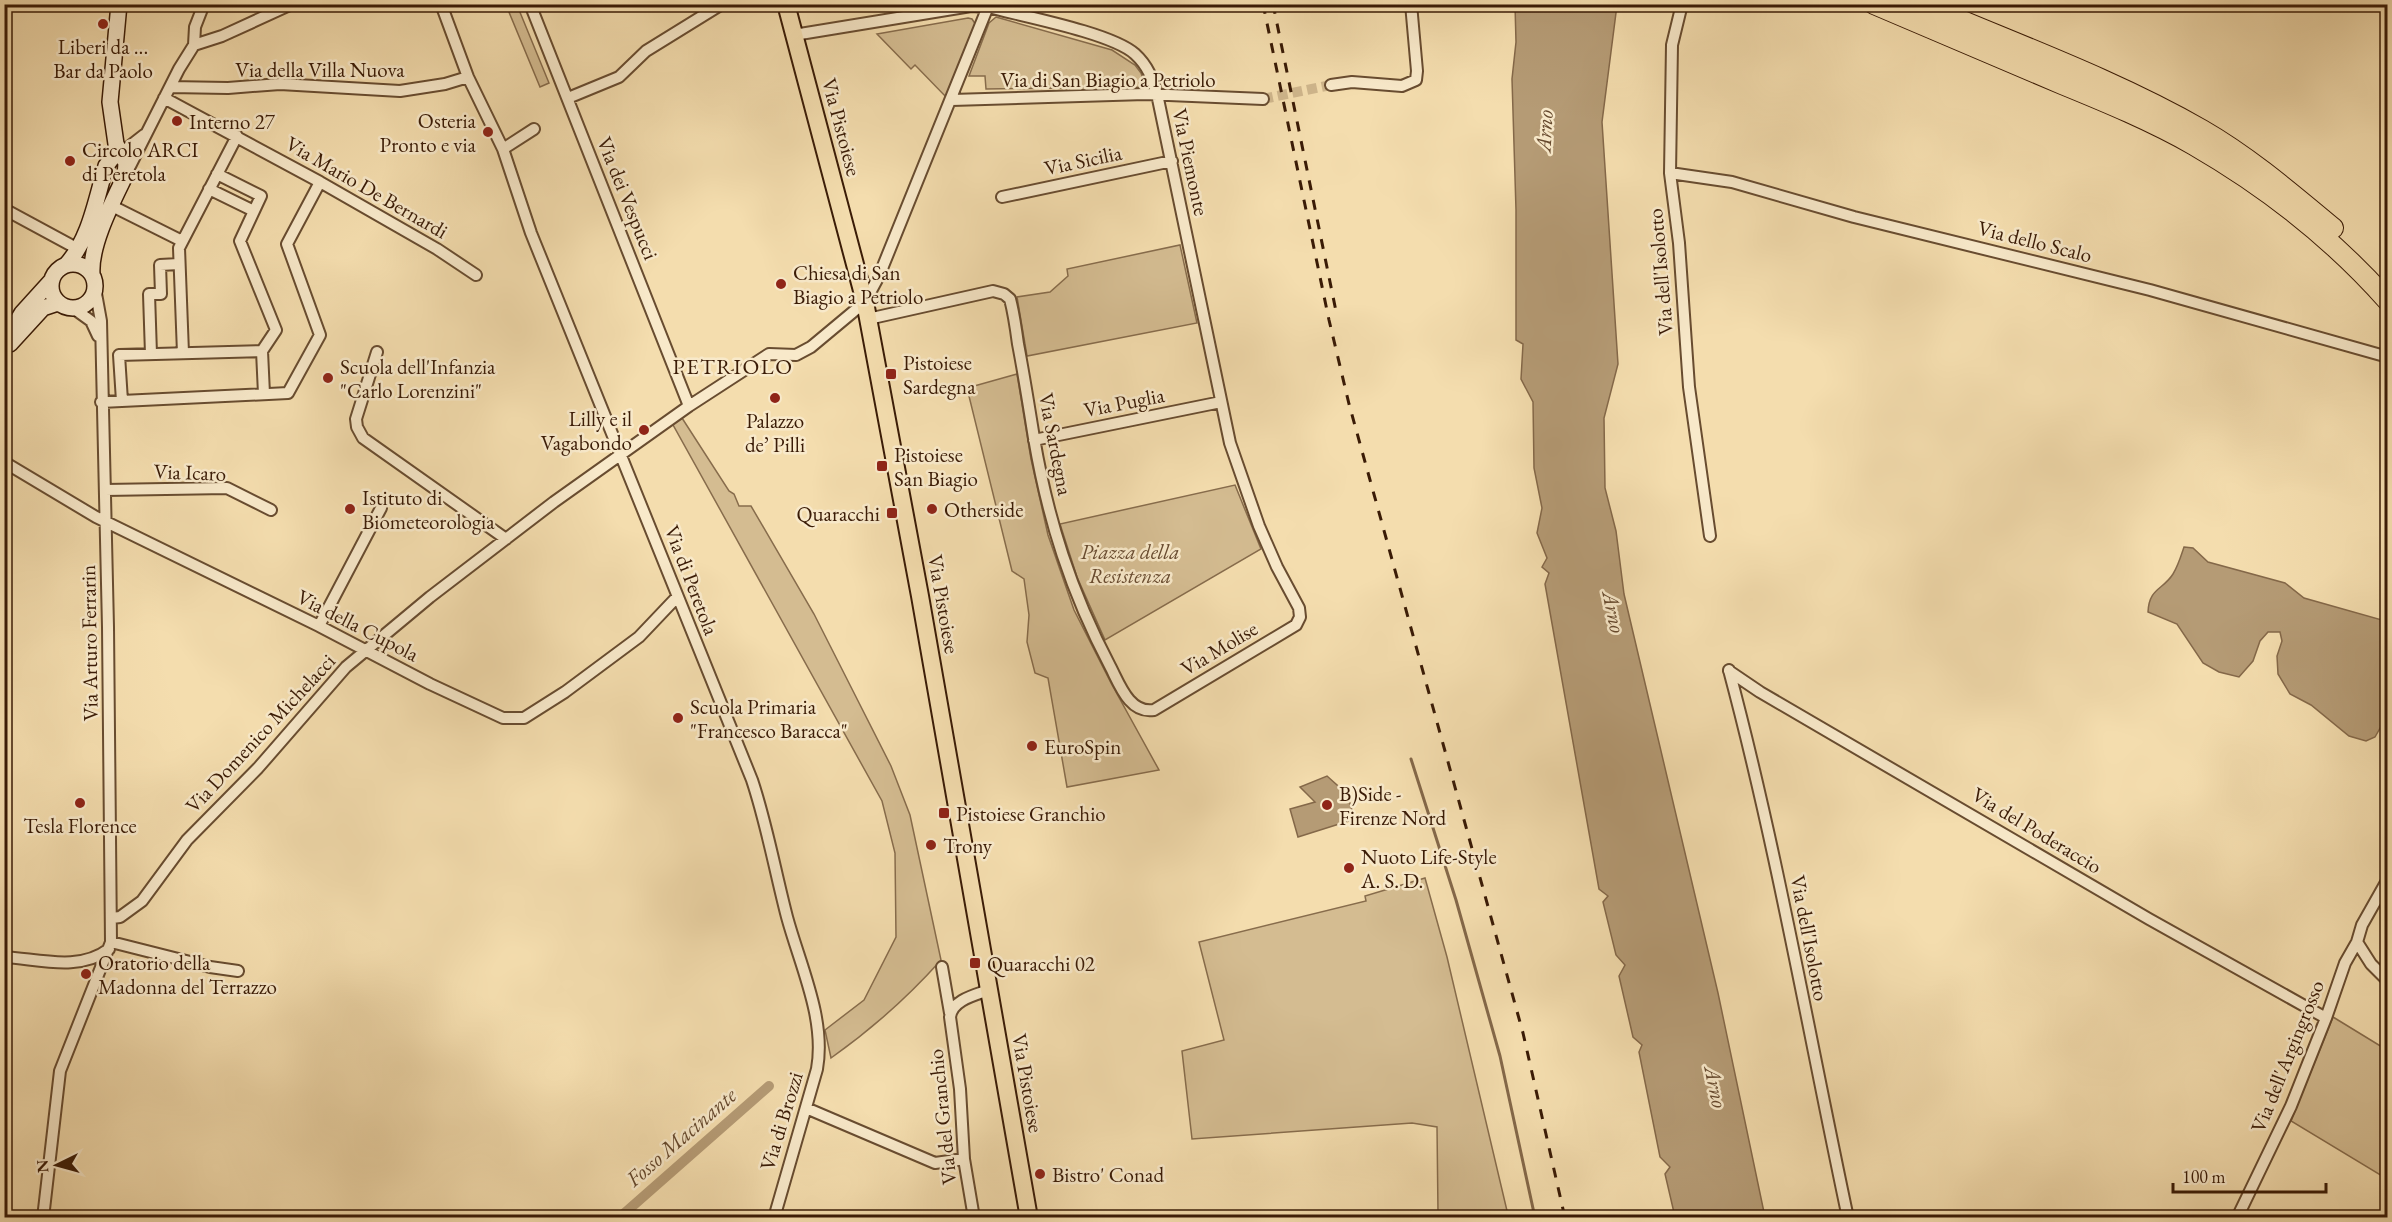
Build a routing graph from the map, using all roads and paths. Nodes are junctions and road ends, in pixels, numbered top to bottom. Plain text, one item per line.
1 (119, 4) edge
2 (204, 4) edge
3 (292, 4) edge
4 (441, 4) edge
5 (530, 4) edge
6 (722, 4) edge
7 (786, 4) edge
8 (1411, 4) edge
9 (1682, 4) edge
10 (1874, 4) edge
11 (1922, 4) edge
12 (989, 6) edge
13 (794, 35) junction
14 (195, 45) junction
15 (468, 77) junction
16 (1332, 85) tunnel mouth
17 (170, 87) junction
18 (1157, 94) junction
19 (164, 98) junction
20 (568, 99) junction
21 (1263, 99) tunnel mouth
22 (952, 100) junction
23 (150, 128) junction
24 (534, 129) dead end
25 (237, 136) junction
26 (503, 148) junction
27 (121, 153) junction
28 (1172, 162) junction
29 (2242, 166) junction
30 (1670, 173) junction
31 (217, 174) junction
32 (125, 176) junction
33 (320, 182) junction
34 (209, 189) junction
35 (1002, 197) dead end
36 (112, 206) junction
37 (4, 209) edge
38 (254, 211) junction
39 (182, 241) junction
40 (78, 249) junction
41 (179, 264) junction
42 (66, 265) junction
43 (476, 275) dead end
44 (51, 281) junction
45 (94, 281) junction
46 (2388, 281) edge
47 (2388, 301) edge
48 (58, 303) junction
49 (73, 308) junction
50 (867, 310) junction
51 (100, 342) junction
52 (4, 345) edge
53 (262, 351) junction
54 (377, 352) dead end
55 (183, 353) junction
56 (151, 354) junction
57 (2388, 357) edge
58 (264, 394) junction
59 (122, 401) junction
60 (101, 402) junction
61 (1221, 402) junction
62 (689, 406) junction
63 (1034, 440) junction
64 (621, 453) junction
65 (4, 462) edge
66 (105, 490) junction
67 (381, 508) dead end
68 (271, 510) dead end
69 (106, 522) junction
70 (1710, 536) dead end
71 (506, 539) junction
72 (677, 597) junction
73 (1300, 617) joint
74 (320, 626) junction
75 (365, 652) junction
76 (1729, 669) joint
77 (1154, 710) joint
78 (2388, 879) edge
79 (112, 918) junction
80 (2357, 942) junction
81 (110, 946) junction
82 (4, 957) edge
83 (942, 967) dead end
84 (238, 971) dead end
85 (2388, 981) edge
86 (988, 990) junction
87 (950, 1013) junction
88 (2326, 1018) junction
89 (819, 1034) joint
90 (806, 1108) junction
91 (964, 1159) junction
92 (43, 1218) edge
93 (774, 1218) edge
94 (974, 1218) edge
95 (1029, 1218) edge
96 (1848, 1218) edge
97 (2237, 1218) edge

1 - 27 main road
2 - 14 street
3 - 14 street
4 - 15 street, Via di Peretola
5 - 20 street, Via dei Vespucci
6 - 20 street
7 - 13 main road, Via Pistoiese
8 - 16 street
9 - 30 street, Via dell'Isolotto
10 - 29 highway
11 - 29 highway
12 - 13 street, Via Piemonte
12 - 18 street, Via Piemonte
12 - 22 street
13 - 50 main road, Via Pistoiese
14 - 17 street
15 - 17 street, Via della Villa Nuova
15 - 26 street, Via di Peretola
17 - 19 street
18 - 21 street, Via di San Biagio a Petriolo
18 - 22 street, Via di San Biagio a Petriolo
18 - 28 street, Via Piemonte
19 - 23 street
19 - 25 street, Via Mario De Bernardi
20 - 62 street, Via dei Vespucci
22 - 50 street
23 - 27 street
23 - 32 street
24 - 26 street
25 - 31 street
25 - 33 street, Via Mario De Bernardi
26 - 64 street, Via di Peretola
27 - 32 main road
27 - 40 main road
28 - 35 street, Via Sicilia
28 - 61 street, Via Piemonte
29 - 46 highway
29 - 47 highway
30 - 57 street, Via dello Scalo
30 - 70 street, Via dell'Isolotto
31 - 34 street
31 - 38 street
32 - 36 main road
33 - 43 street, Via Mario De Bernardi
33 - 58 street
34 - 38 street
34 - 39 street
36 - 39 street
36 - 45 main road
37 - 40 street
38 - 53 street
39 - 41 street
40 - 42 main road
41 - 55 street
41 - 56 street
42 - 44 main road
42 - 45 main road
44 - 48 main road
44 - 52 main road
45 - 49 main road
45 - 51 street, Via Arturo Ferrarin
48 - 49 main road
48 - 52 main road
49 - 51 street, Via Arturo Ferrarin
50 - 62 street
50 - 63 street, Via Sardegna
50 - 86 main road, Via Pistoiese
51 - 60 street, Via Arturo Ferrarin
53 - 55 street
53 - 58 street
54 - 71 street
55 - 56 street
56 - 59 street
58 - 59 street
59 - 60 street
60 - 66 street, Via Arturo Ferrarin
61 - 63 street, Via Puglia
61 - 73 street, Via Piemonte
62 - 64 street
63 - 77 street, Via Sardegna
64 - 71 street, Via Domenico Michelacci
64 - 72 street, Via di Peretola
65 - 69 street, Via della Cupola
66 - 68 street, Via Icaro
66 - 69 street, Via Arturo Ferrarin
67 - 74 street
69 - 74 street, Via della Cupola
69 - 79 street, Via Arturo Ferrarin
71 - 75 street, Via Domenico Michelacci
72 - 75 street, Via della Cupola
72 - 89 street, Via di Peretola
73 - 77 street, Via Molise
74 - 75 street, Via della Cupola
75 - 79 street, Via Domenico Michelacci
76 - 88 street, Via del Poderaccio
76 - 96 street, Via dell'Isolotto
78 - 80 street, Via dell'Argingrosso
79 - 81 street, Via Arturo Ferrarin
80 - 85 street
80 - 88 street, Via dell'Argingrosso
81 - 82 street
81 - 84 street
81 - 92 street, Via Arturo Ferrarin
83 - 87 street, Via del Granchio
86 - 87 street
86 - 95 main road, Via Pistoiese
87 - 91 street, Via del Granchio
88 - 97 street, Via dell'Argingrosso
89 - 90 street, Via di Brozzi
90 - 91 street
90 - 93 street, Via di Brozzi
91 - 94 street, Via del Granchio

